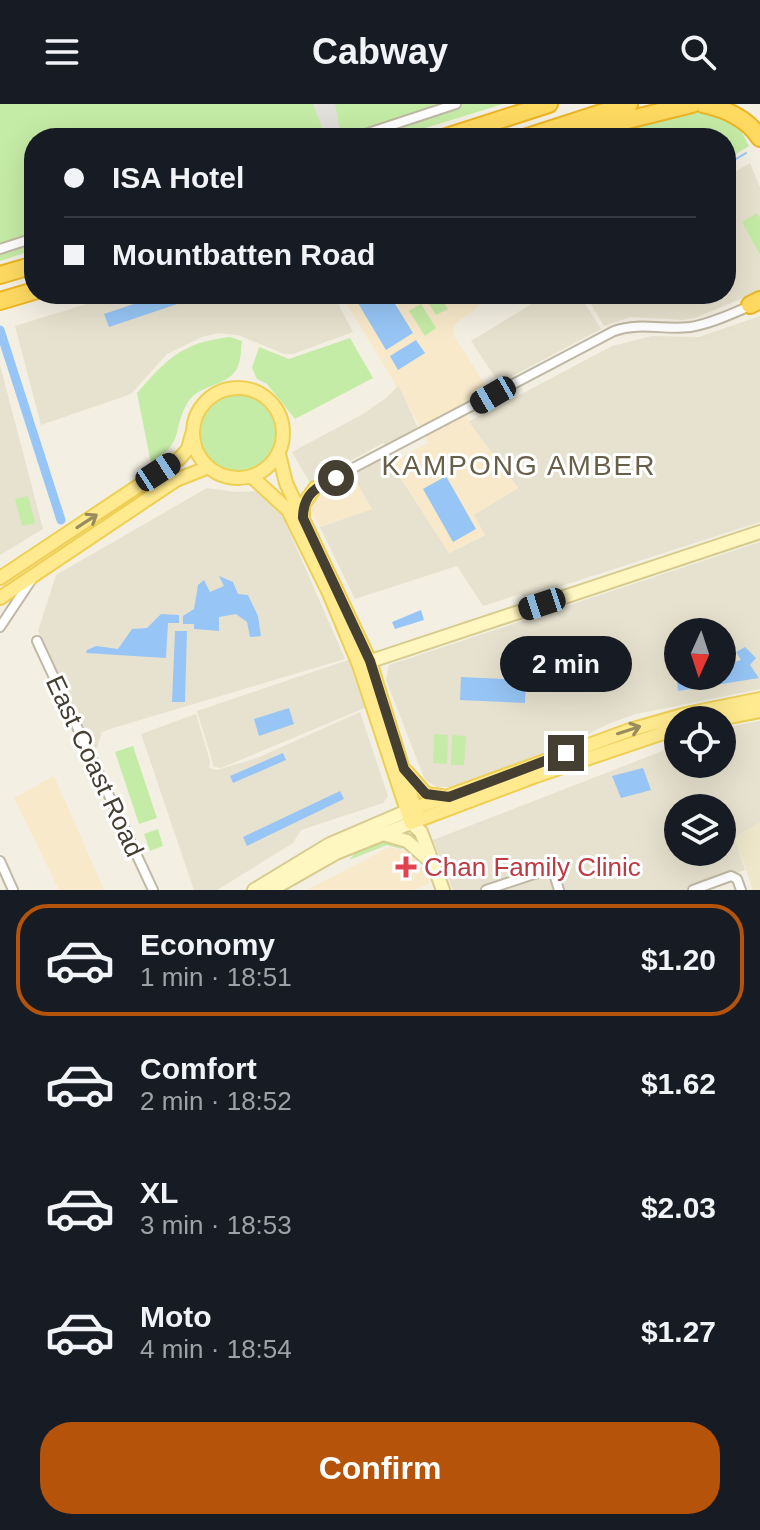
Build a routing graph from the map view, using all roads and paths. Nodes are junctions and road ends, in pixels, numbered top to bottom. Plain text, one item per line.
1 (456, 104) edge
2 (549, 104) edge
3 (629, 104) edge
4 (692, 104) edge
5 (703, 104) edge
6 (383, 128) edge
7 (474, 128) edge
8 (555, 128) edge
9 (595, 128) edge
10 (760, 138) edge
11 (24, 241) edge
12 (0, 249) edge
13 (24, 268) edge
14 (0, 275) edge
15 (24, 294) edge
16 (0, 301) edge
17 (757, 303) edge
18 (193, 427) junction
19 (279, 454) junction
20 (209, 467) junction
21 (251, 476) junction
22 (288, 487) junction
23 (315, 488) junction
24 (303, 518) junction
25 (760, 532) edge
26 (35, 575) junction
27 (0, 578) edge
28 (0, 598) edge
29 (0, 627) edge
30 (37, 641) dead end
31 (365, 663) junction
32 (760, 699) edge
33 (760, 711) edge
34 (736, 716) edge
35 (664, 733) edge
36 (404, 769) junction
37 (449, 797) junction
38 (414, 818) junction
39 (383, 834) junction
40 (0, 861) edge
41 (434, 864) junction
42 (13, 890) edge
43 (153, 890) edge
44 (254, 890) edge
45 (271, 890) edge
46 (443, 890) edge
47 (486, 890) edge
48 (559, 890) edge
49 (693, 890) edge
50 (741, 890) edge

1 - 6 street
2 - 7 highway
3 - 8 highway
4 - 9 highway
5 - 10 highway
11 - 12 street
13 - 14 highway
15 - 16 highway
17 - 23 street
18 - 19 main road
18 - 20 main road
27 -> 18 main road
19 - 21 main road
19 - 22 main road
20 - 21 main road
20 - 26 main road
21 - 31 main road
22 - 23 main road
22 - 24 main road
23 - 24 main road
24 - 31 main road
25 - 31 street
26 - 28 main road
26 - 29 street
30 - 43 street, East Coast Road
31 - 36 main road
31 - 38 main road
37 -> 32 main road
33 - 34 main road
35 - 38 main road
36 - 37 main road
36 - 38 main road
37 - 38 main road
38 - 39 street
38 - 41 street
38 - 44 street
39 - 41 street
39 - 45 street
40 - 42 street
41 - 46 street
47 - 48 street
49 - 50 street

